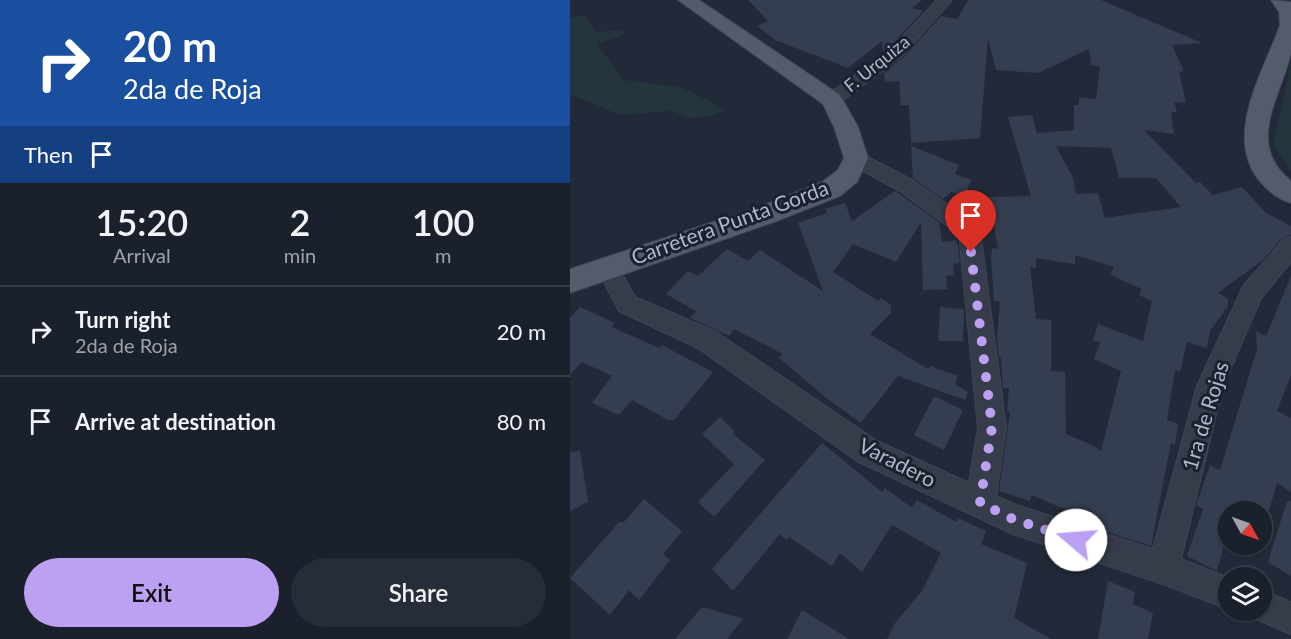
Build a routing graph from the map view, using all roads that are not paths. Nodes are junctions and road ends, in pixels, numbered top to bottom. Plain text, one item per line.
1 (687, 0) edge
2 (945, 0) edge
3 (1280, 0) edge
4 (832, 100) junction
5 (856, 158) junction
6 (1291, 194) edge
7 (1291, 246) edge
8 (606, 267) junction
9 (570, 281) edge
10 (980, 503) junction
11 (1163, 568) junction
12 (1218, 589) edge
13 (1272, 610) edge
14 (1291, 618) edge

1 - 4 main road
2 - 4 street, F. Urquiza
3 - 6 main road
4 - 5 main road
5 - 8 main road, Carretera Punta Gorda
5 - 10 street
7 - 11 street, 1ra de Rojas
8 - 9 main road, Carretera Punta Gorda
8 - 10 street, Varadero
10 - 11 street, Varadero
11 - 12 street, Varadero
13 - 14 street

